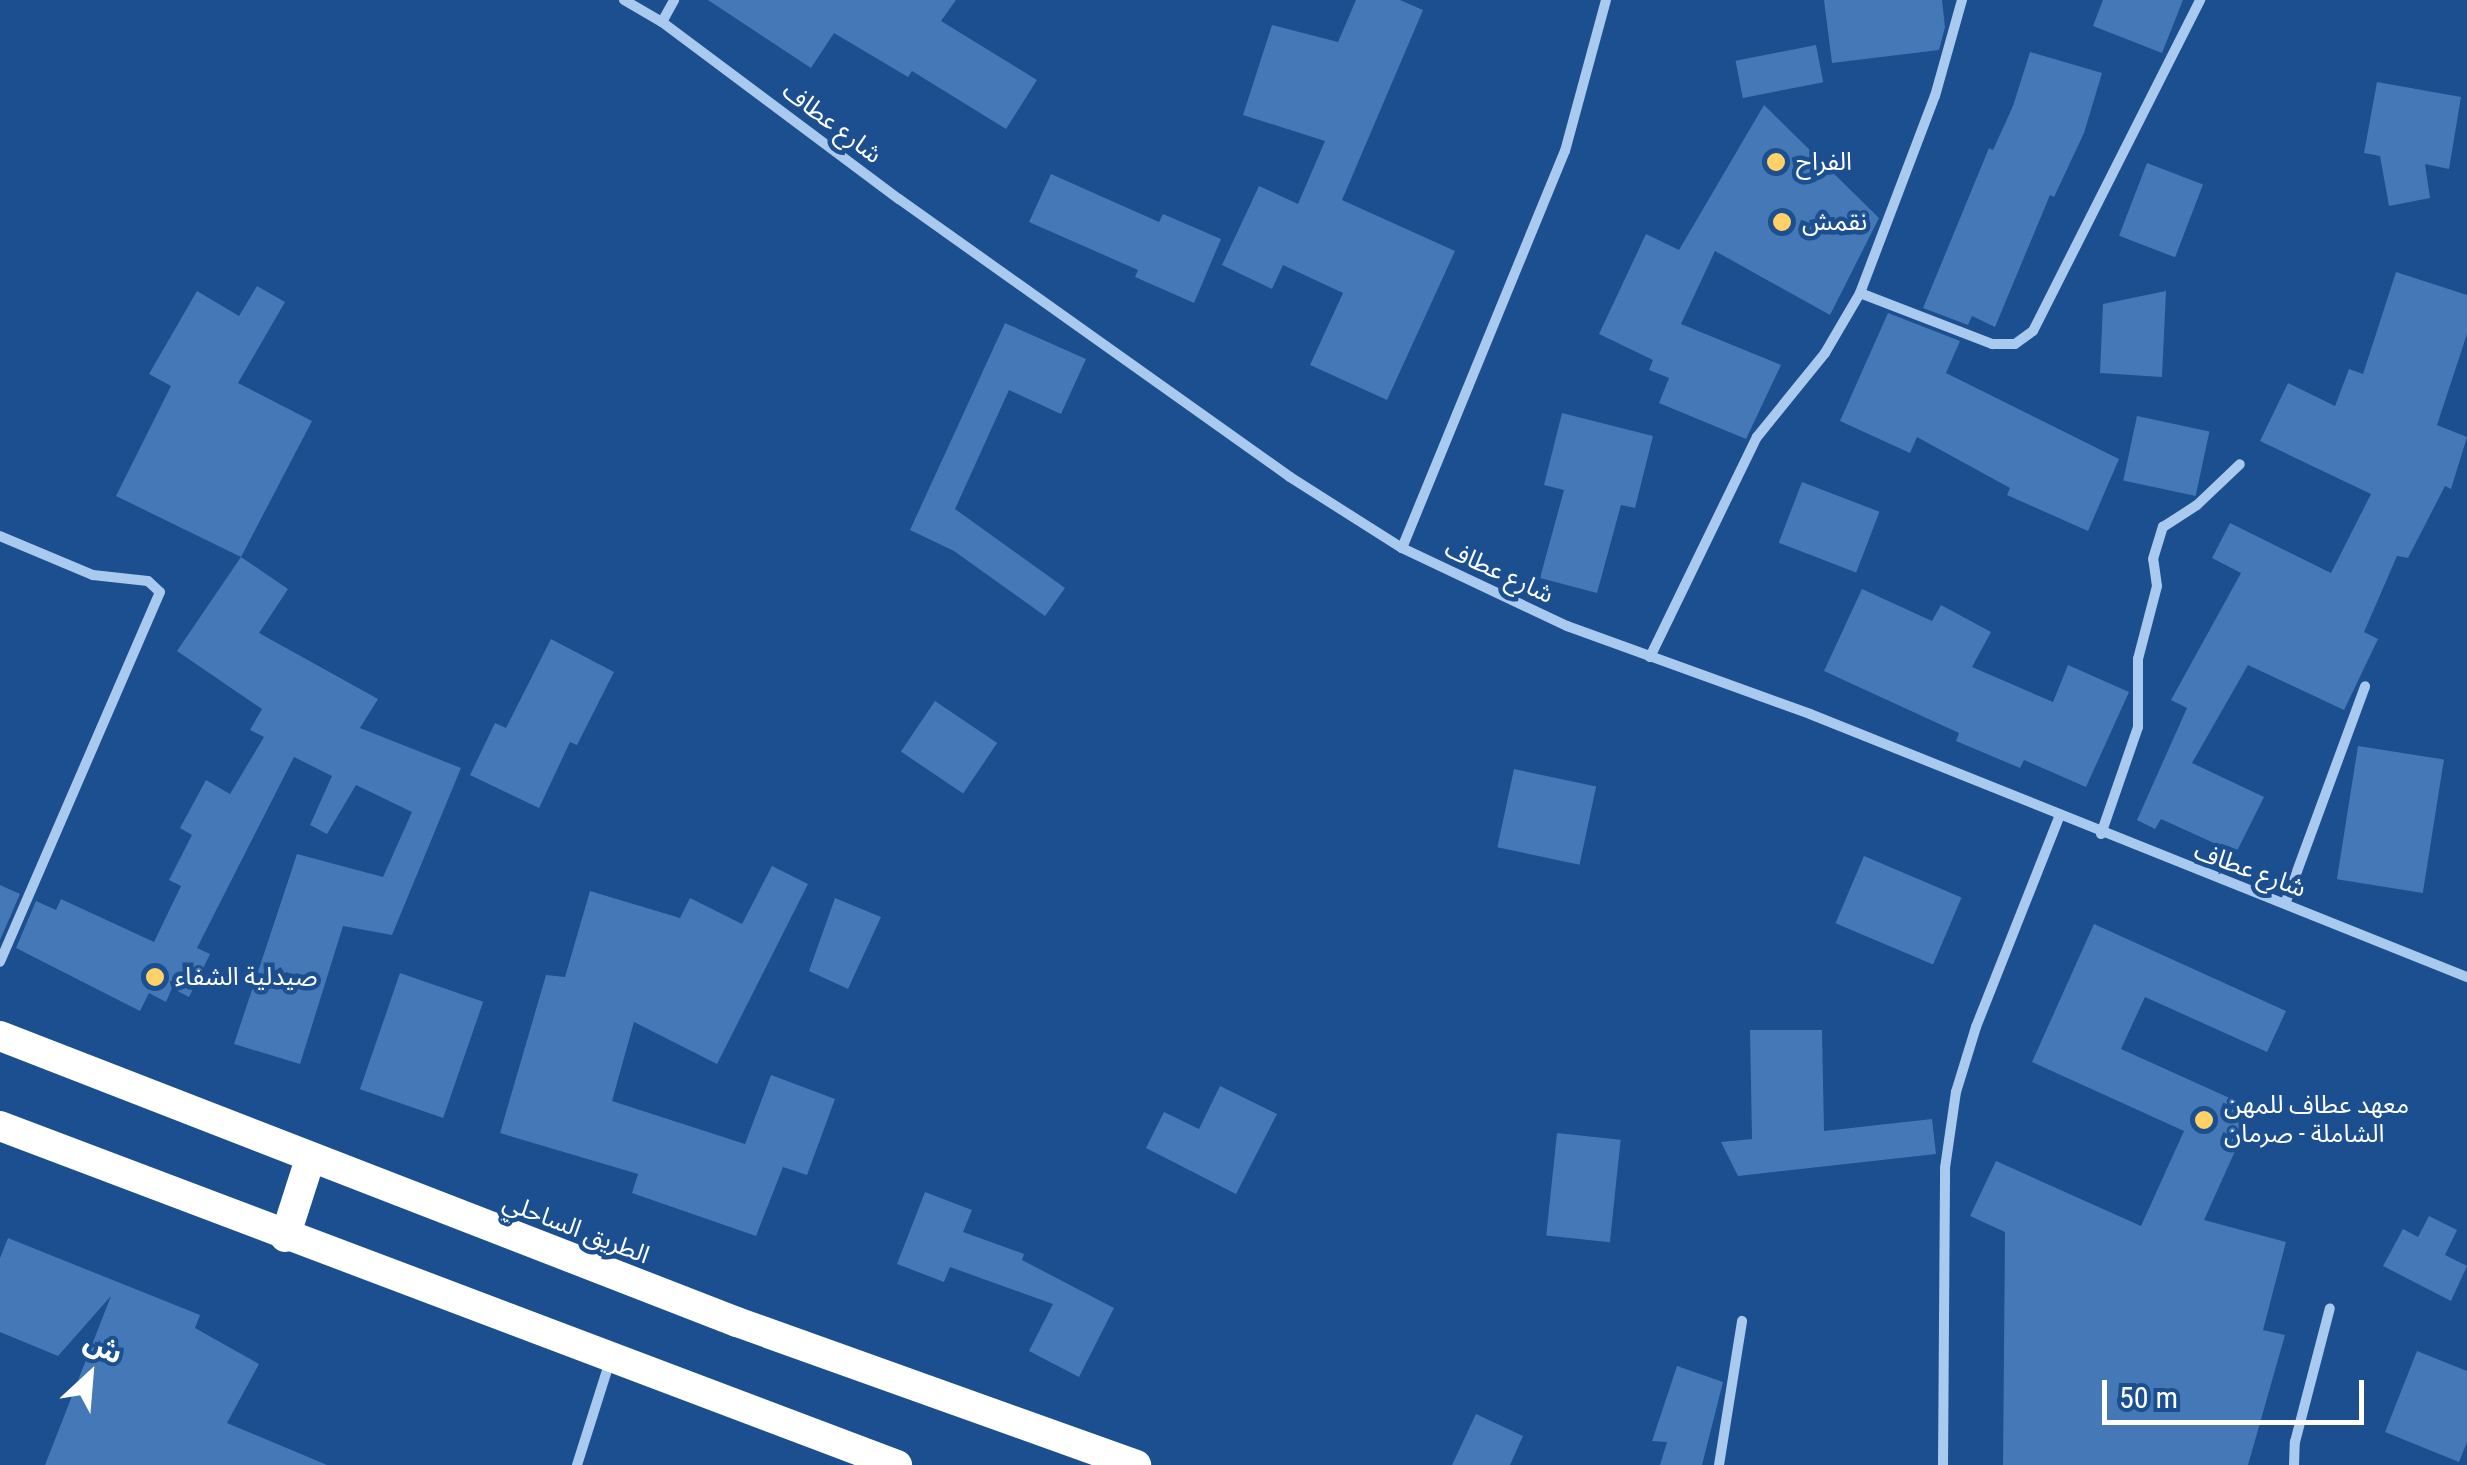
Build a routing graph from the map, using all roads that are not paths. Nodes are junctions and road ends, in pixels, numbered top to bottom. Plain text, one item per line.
1 (624, 0) edge
2 (674, 0) edge
3 (1606, 0) edge
4 (1962, 0) edge
5 (2200, 0) edge
6 (662, 22) junction
7 (1860, 293) junction
8 (2240, 464) dead end
9 (0, 536) edge
10 (1402, 548) junction
11 (1650, 657) junction
12 (2365, 686) dead end
13 (2059, 817) junction
14 (2102, 834) junction
15 (2285, 904) junction
16 (0, 962) edge
17 (2467, 977) edge
18 (0, 1036) edge
19 (0, 1126) edge
20 (310, 1159) junction
21 (285, 1237) junction
22 (2330, 1308) dead end
23 (1742, 1321) dead end
24 (610, 1358) junction
25 (577, 1465) edge
26 (897, 1465) edge
27 (1136, 1465) edge
28 (1719, 1465) edge
29 (1943, 1465) edge
30 (2294, 1465) edge

1 - 6 street, شارع عطاف
2 - 6 street
3 - 10 street
4 - 7 street
5 - 7 street
6 - 10 street, شارع عطاف
7 - 11 street
8 - 14 street
9 - 16 street
10 - 11 street, شارع عطاف
11 - 13 street, شارع عطاف
12 - 15 street
13 - 14 street, شارع عطاف
13 - 29 street
14 - 15 street, شارع عطاف
15 - 17 street, شارع عطاف
18 - 20 highway, الطريق الساحلي
19 - 21 highway
20 - 21 highway
20 - 27 highway, الطريق الساحلي
21 - 24 highway
22 - 30 street
23 - 28 street
24 - 25 street
24 - 26 highway

